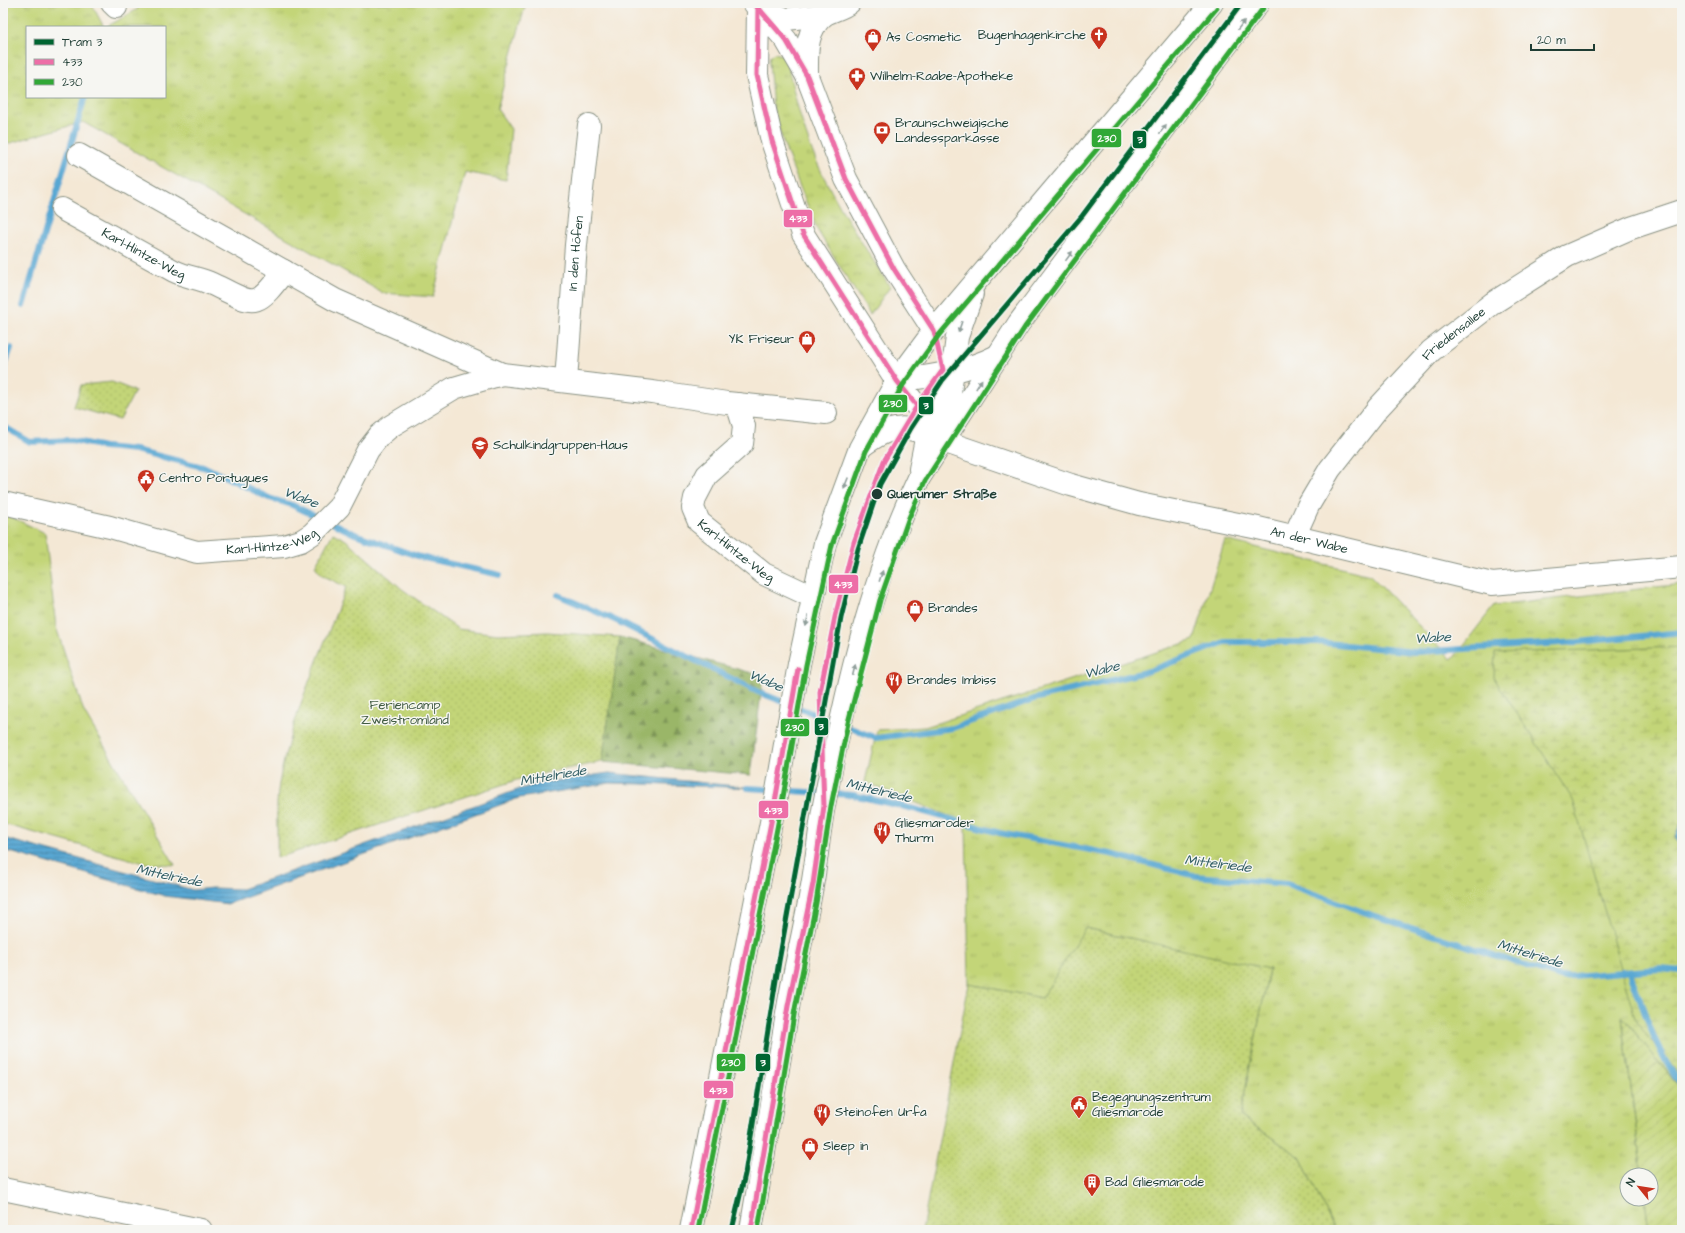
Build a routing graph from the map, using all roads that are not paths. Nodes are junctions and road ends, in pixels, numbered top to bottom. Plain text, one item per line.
1 (849, 3) edge
2 (1212, 3) edge
3 (1258, 3) edge
4 (762, 5) edge
5 (824, 15) junction
6 (806, 76) junction
7 (589, 125) dead end
8 (79, 155) dead end
9 (62, 208) dead end
10 (1682, 211) edge
11 (284, 270) junction
12 (979, 277) junction
13 (934, 331) junction
14 (997, 356) junction
15 (502, 374) junction
16 (948, 374) junction
17 (566, 381) junction
18 (897, 381) junction
19 (737, 404) junction
20 (826, 413) dead end
21 (934, 433) junction
22 (861, 447) junction
23 (3, 503) edge
24 (1294, 537) junction
25 (1682, 567) edge
26 (813, 597) junction
27 (3, 1189) edge
28 (202, 1230) edge
29 (691, 1230) edge
30 (751, 1230) edge

1 - 5 street
2 - 12 street
14 -> 3 street
4 - 5 street
4 - 6 street
4 - 18 street
5 - 6 street
6 - 13 street
7 - 17 street, In den Höfen
8 - 11 street, Karl-Hintze-Weg
9 - 11 street, Karl-Hintze-Weg
10 - 24 street, Friedensallee
11 - 15 street, Karl-Hintze-Weg
12 - 13 street
12 -> 16 street
13 - 16 street
13 - 18 street
14 - 16 street
21 -> 14 street
15 - 17 street, Karl-Hintze-Weg
15 - 23 street, Karl-Hintze-Weg
16 - 18 street
16 - 21 street
17 - 19 street, Karl-Hintze-Weg
18 - 21 street
18 - 22 street
19 - 20 street, Karl-Hintze-Weg
19 - 26 street, Karl-Hintze-Weg
21 - 22 street, An der Wabe
21 - 24 street, An der Wabe
30 -> 21 street
22 -> 26 street
24 - 25 street, An der Wabe
26 -> 29 street
27 - 28 street

